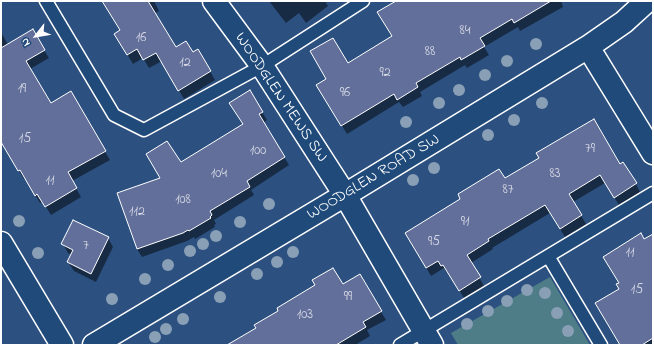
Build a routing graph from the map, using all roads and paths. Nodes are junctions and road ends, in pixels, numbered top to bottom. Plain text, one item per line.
1 (46, 1) edge
2 (214, 1) edge
3 (363, 1) edge
4 (647, 1) edge
5 (588, 47) junction
6 (262, 66) junction
7 (653, 153) edge
8 (653, 193) edge
9 (345, 195) junction
10 (1, 243) edge
11 (548, 256) junction
12 (427, 338) edge
13 (62, 345) edge
14 (94, 345) edge
15 (400, 345) edge
16 (601, 345) edge

1 - 6 lane
2 - 6 street, WOODGLEN MEWS SW
3 - 6 lane
4 - 5 street, WOODGLEN ROAD SW
5 - 7 street
5 - 9 street, WOODGLEN ROAD SW
6 - 9 street, WOODGLEN MEWS SW
8 - 11 lane
9 - 12 street, WOODGLEN MEWS SW
9 - 14 street, WOODGLEN ROAD SW
10 - 13 street
11 - 12 lane
11 - 16 lane
12 - 15 lane

